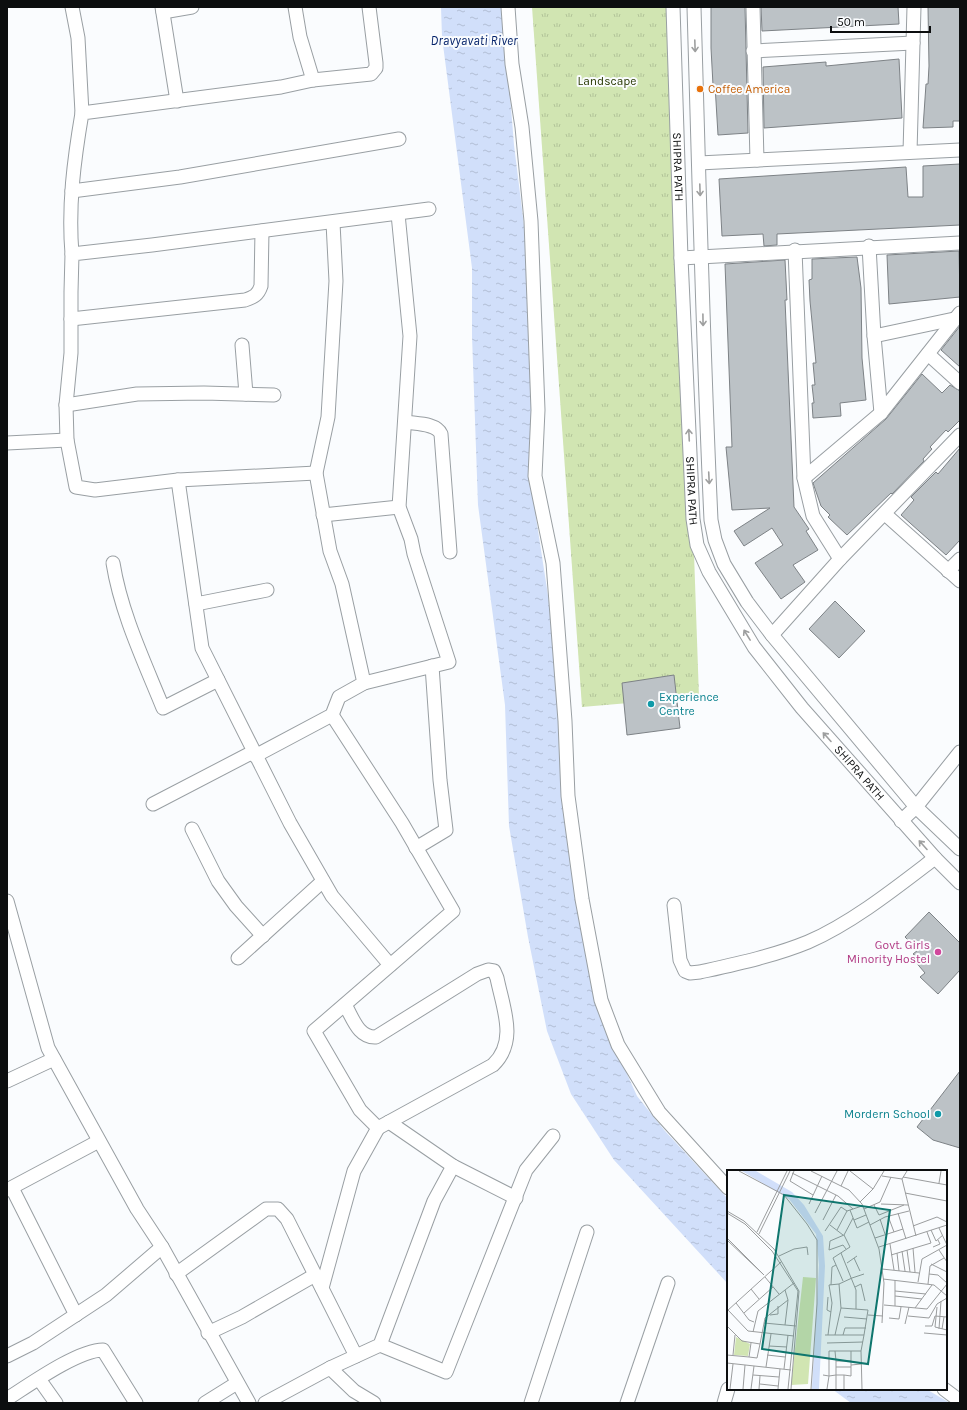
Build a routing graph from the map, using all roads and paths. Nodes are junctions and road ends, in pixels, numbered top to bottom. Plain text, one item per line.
1 (72, 7) edge
2 (192, 7) edge
3 (295, 7) edge
4 (370, 7) edge
5 (508, 7) edge
6 (673, 7) edge
7 (694, 7) edge
8 (753, 7) edge
9 (914, 7) edge
10 (162, 10) edge
11 (913, 43) junction
12 (754, 52) junction
13 (313, 80) junction
14 (177, 101) junction
15 (82, 113) junction
16 (399, 139) dead end
17 (960, 150) edge
18 (910, 152) junction
19 (756, 160) junction
20 (699, 163) junction
21 (72, 191) junction
22 (429, 209) dead end
23 (398, 214) junction
24 (333, 223) junction
25 (262, 231) junction
26 (960, 243) edge
27 (869, 246) junction
28 (795, 250) junction
29 (72, 254) junction
30 (702, 256) junction
31 (681, 258) junction
32 (957, 316) edge
33 (71, 319) junction
34 (874, 336) junction
35 (242, 345) dead end
36 (928, 354) junction
37 (960, 383) edge
38 (246, 394) junction
39 (274, 395) dead end
40 (66, 404) junction
41 (881, 413) junction
42 (405, 422) junction
43 (960, 434) edge
44 (67, 440) junction
45 (7, 443) edge
46 (316, 473) junction
47 (804, 478) junction
48 (178, 480) junction
49 (399, 507) junction
50 (885, 514) junction
51 (323, 516) junction
52 (450, 552) dead end
53 (840, 559) junction
54 (960, 559) edge
55 (113, 563) dead end
56 (948, 572) junction
57 (960, 582) edge
58 (267, 590) dead end
59 (196, 604) junction
60 (772, 635) junction
61 (432, 666) junction
62 (218, 680) junction
63 (364, 683) junction
64 (332, 715) junction
65 (960, 752) edge
66 (254, 754) junction
67 (153, 804) dead end
68 (916, 807) junction
69 (901, 821) junction
70 (192, 829) dead end
71 (416, 848) junction
72 (960, 849) edge
73 (935, 858) junction
74 (323, 881) junction
75 (960, 883) edge
76 (7, 901) edge
77 (674, 905) dead end
78 (263, 936) junction
79 (238, 958) dead end
80 (390, 965) junction
81 (345, 1005) junction
82 (54, 1059) junction
83 (7, 1081) edge
84 (383, 1125) junction
85 (553, 1136) dead end
86 (99, 1141) junction
87 (453, 1166) junction
88 (727, 1187) edge
89 (9, 1189) edge
90 (516, 1198) junction
91 (587, 1232) dead end
92 (162, 1247) junction
93 (176, 1274) junction
94 (315, 1275) junction
95 (668, 1283) dead end
96 (322, 1288) junction
97 (76, 1315) junction
98 (208, 1333) junction
99 (380, 1345) junction
100 (8, 1354) edge
101 (356, 1356) junction
102 (330, 1368) junction
103 (39, 1379) junction
104 (237, 1383) junction
105 (728, 1390) edge
106 (945, 1390) edge
107 (7, 1399) edge
108 (960, 1401) edge
109 (56, 1403) edge
110 (136, 1403) edge
111 (205, 1403) edge
112 (249, 1403) edge
113 (265, 1403) edge
114 (374, 1403) edge
115 (531, 1403) edge
116 (627, 1403) edge
117 (724, 1403) edge

1 - 15 street
2 - 10 street
3 - 13 street
4 - 13 street
5 - 88 street
6 - 31 street, SHIPRA PATH
7 -> 20 street, SHIPRA PATH
8 - 12 street
9 - 11 street
10 - 14 street
11 - 12 street
11 - 18 street
12 - 19 street
13 - 14 street
14 - 15 street
15 - 21 street
16 - 21 street
17 - 18 street
18 - 19 street
19 - 20 street
20 -> 30 street, SHIPRA PATH
21 - 29 street
22 - 23 street
23 - 24 street
23 - 42 street
24 - 25 street
24 - 46 street
25 - 29 street
25 - 33 street
26 - 27 street
27 - 28 street
27 - 34 street
28 - 30 street
28 - 47 street
29 - 33 street
30 - 31 street
30 -> 60 street, SHIPRA PATH
69 -> 31 street, SHIPRA PATH
32 - 34 street
32 - 36 street
33 - 40 street
34 - 41 street
35 - 38 street
36 - 37 street
36 - 41 street
38 - 39 street
38 - 40 street
40 - 44 street
41 - 47 street
42 - 49 street
42 - 52 street
43 - 50 street
44 - 45 street
44 - 48 street
46 - 48 street
46 - 51 street
47 - 53 street
48 - 59 street
49 - 51 street
49 - 61 street
50 - 53 street
50 - 56 street
51 - 63 street
53 - 60 street
54 - 56 street
55 - 62 street
56 - 57 street
58 - 59 street
59 - 62 street
60 - 68 street, SHIPRA PATH
61 - 63 street
61 - 71 street
62 - 66 street
63 - 64 street
64 - 66 street
64 - 71 street
65 - 68 street
66 - 67 street
66 - 74 street
68 - 69 street
68 - 72 street, SHIPRA PATH
73 -> 69 street, SHIPRA PATH
70 - 78 street
71 - 80 street
73 - 75 street, SHIPRA PATH
73 - 77 street
74 - 78 street
74 - 80 street
76 - 82 street
78 - 79 street
80 - 81 street
81 - 84 street
81 - 84 street
82 - 83 street
82 - 86 street
84 - 87 street
84 - 96 street
85 - 90 street
86 - 89 street
86 - 92 street
87 - 90 street
87 - 99 street
89 - 97 street
90 - 99 street
91 - 115 street
92 - 93 street
92 - 97 street
93 - 94 street
93 - 98 street
94 - 96 street
94 - 98 street
95 - 116 street
96 - 101 street
97 - 100 street
98 - 104 street
99 - 101 street
101 - 102 street
102 - 113 street
102 - 114 street
103 - 107 street
103 - 109 street
103 - 110 street
104 - 111 street
104 - 112 street
105 - 117 street
106 - 108 street

